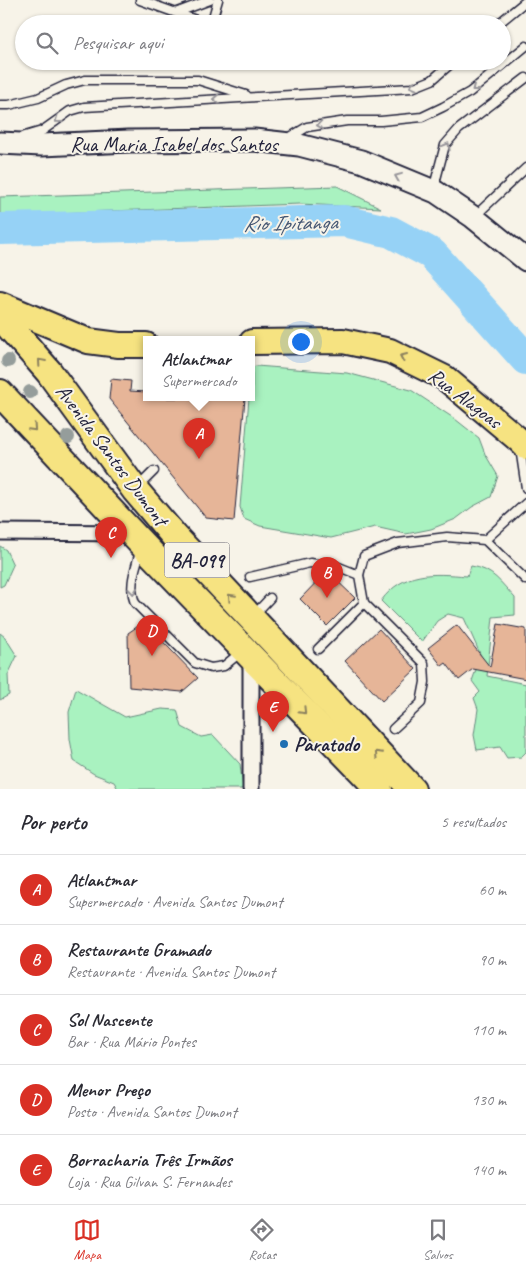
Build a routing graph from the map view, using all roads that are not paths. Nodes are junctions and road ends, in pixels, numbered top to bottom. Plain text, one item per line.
1 (140, 0) edge
2 (210, 0) edge
3 (218, 0) edge
4 (526, 1) edge
5 (178, 12) junction
6 (185, 15) edge
7 (214, 15) edge
8 (509, 15) edge
9 (526, 46) edge
10 (511, 58) edge
11 (444, 70) edge
12 (497, 70) edge
13 (526, 78) edge
14 (253, 97) junction
15 (0, 105) edge
16 (0, 143) edge
17 (280, 143) junction
18 (526, 168) edge
19 (436, 192) junction
20 (473, 217) junction
21 (526, 260) edge
22 (0, 304) edge
23 (0, 316) edge
24 (255, 342) edge
25 (143, 345) edge
26 (5, 402) edge
27 (522, 443) edge
28 (154, 471) dead end
29 (526, 488) edge
30 (135, 490) junction
31 (526, 504) edge
32 (0, 532) edge
33 (137, 538) junction
34 (485, 540) junction
35 (359, 575) junction
36 (250, 577) dead end
37 (526, 580) edge
38 (270, 598) dead end
39 (364, 602) junction
40 (251, 618) junction
41 (318, 649) dead end
42 (247, 654) junction
43 (393, 729) dead end
44 (251, 789) edge
45 (379, 789) edge
46 (412, 789) edge

1 - 5 lane
2 - 5 lane
3 - 7 lane
4 - 8 lane
5 - 6 lane
9 -> 10 lane
11 -> 14 lane
12 -> 17 lane
19 -> 13 lane
14 - 15 lane
14 -> 16 lane
16 - 17 main road, Rua Maria Isabel dos Santos
19 -> 17 main road, Rua Maria Isabel dos Santos
18 - 20 lane
19 - 20 main road, Rua Maria Isabel dos Santos
20 - 21 main road, Rua Maria Isabel dos Santos
22 - 25 main road
30 -> 23 highway, Avenida Santos Dumont / BA-099
27 -> 24 main road, Rua Alagoas
26 -> 33 highway, Avenida Santos Dumont / BA-099
27 - 29 lane
28 - 30 lane
40 -> 30 highway, Avenida Santos Dumont / BA-099
31 - 34 lane
32 - 33 street
33 - 42 highway, Avenida Santos Dumont / BA-099
33 -> 42 lane
34 - 35 lane
34 - 37 lane
35 - 36 lane
35 - 39 lane
38 - 40 lane
39 - 41 lane
39 - 43 lane
46 -> 40 highway, Avenida Santos Dumont / BA-099
42 - 44 street
42 -> 45 highway, Avenida Santos Dumont / BA-099

